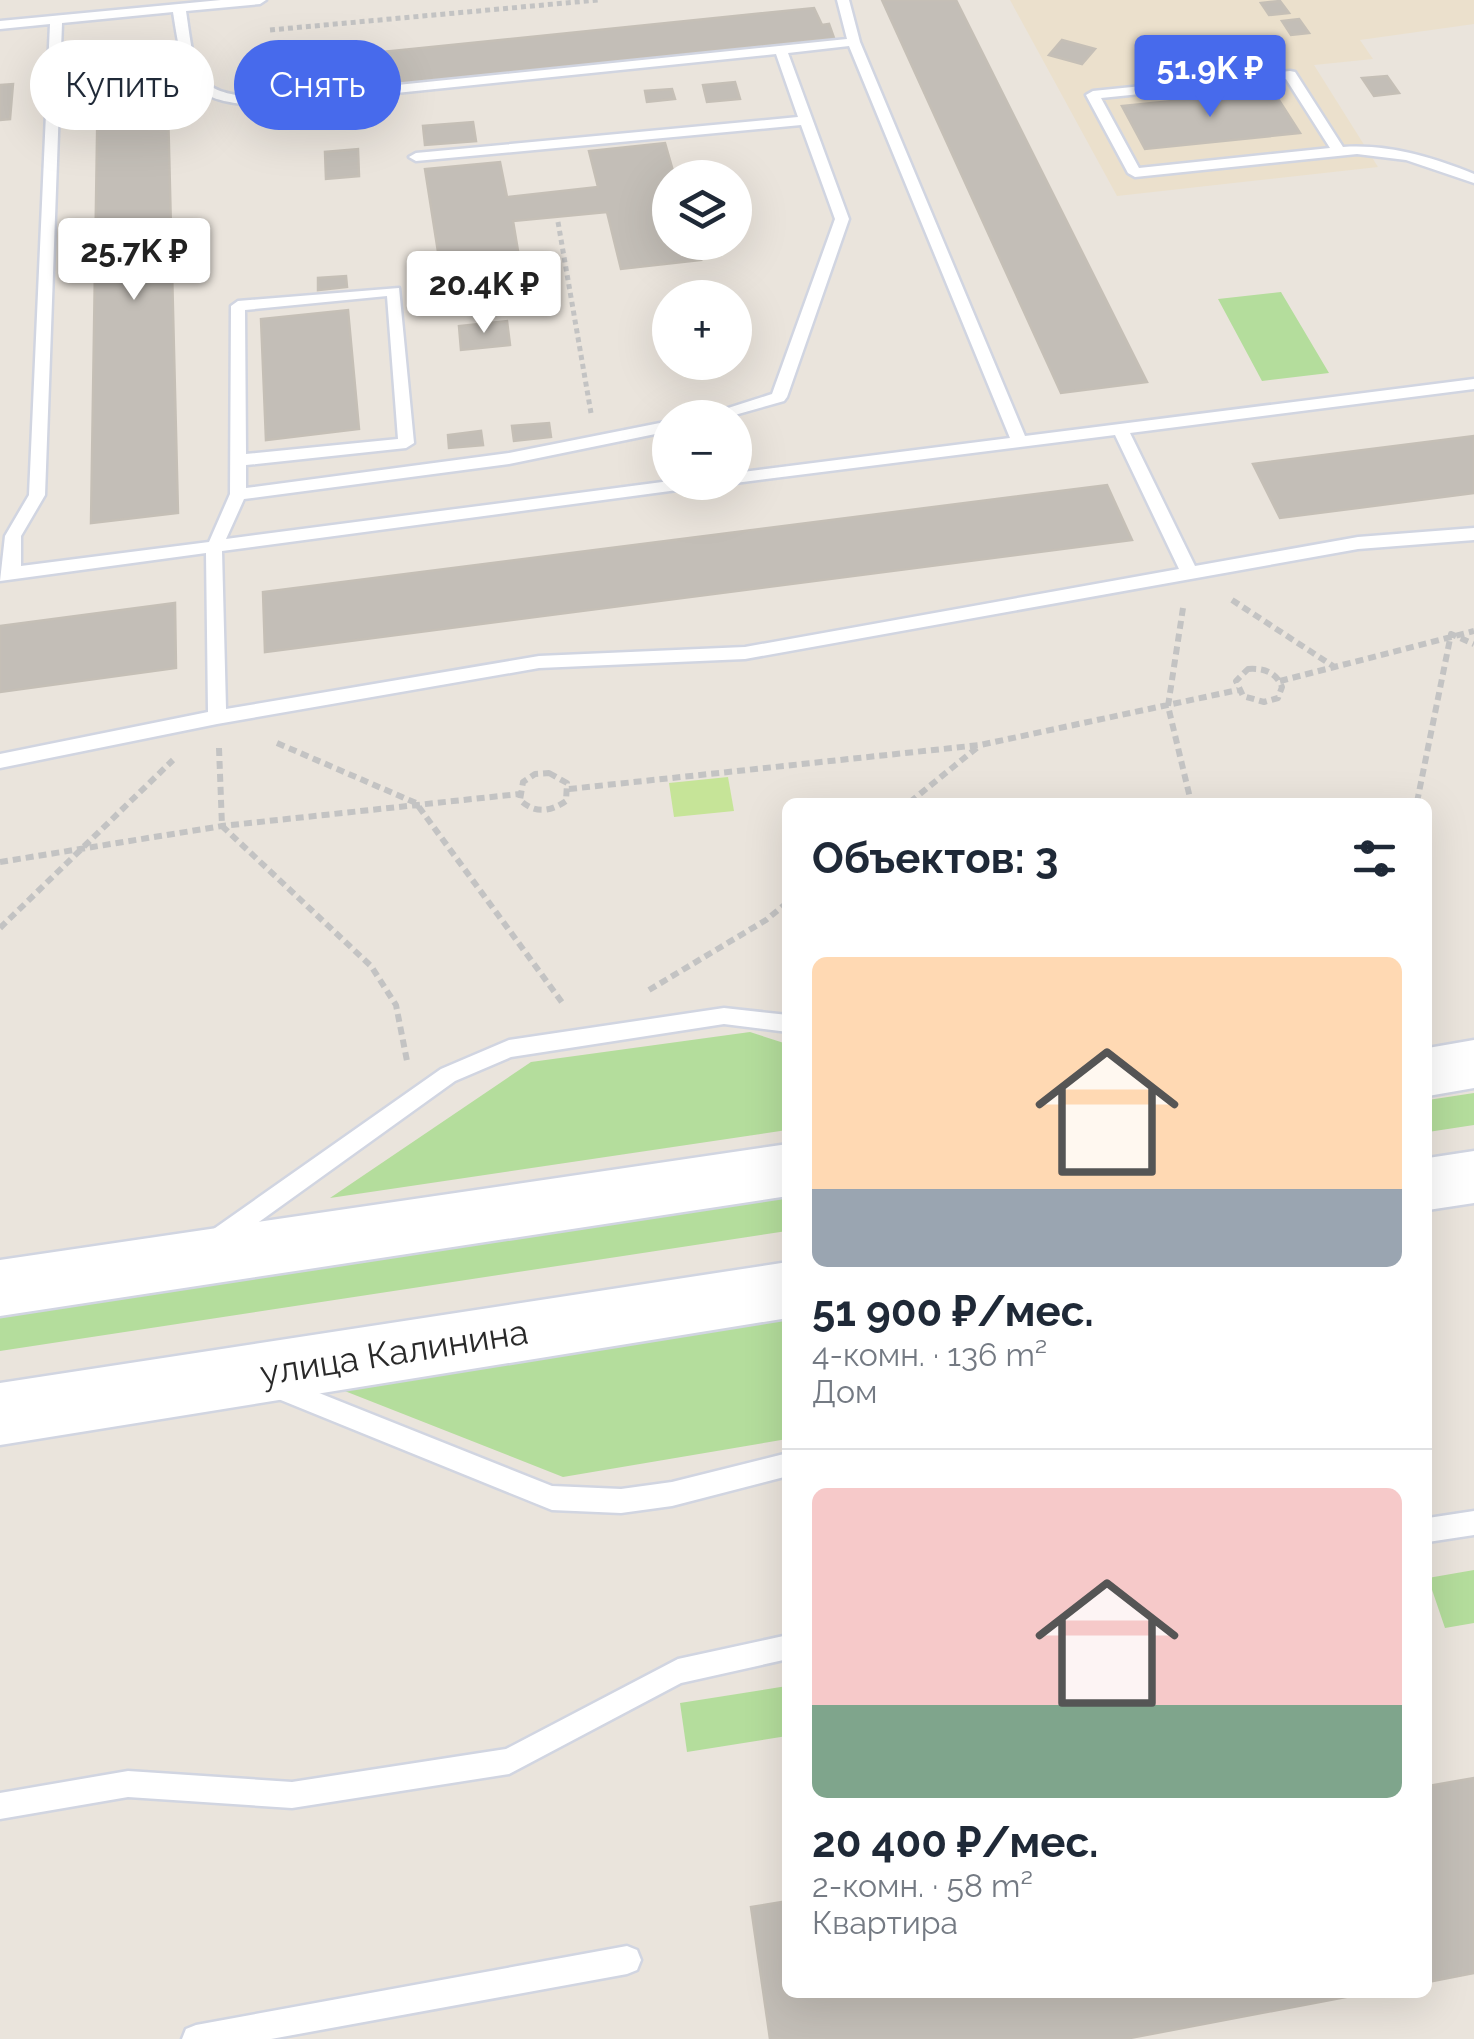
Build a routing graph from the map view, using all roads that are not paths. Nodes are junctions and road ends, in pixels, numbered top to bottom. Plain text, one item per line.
1 (260, 0) edge
2 (843, 0) edge
3 (178, 8) junction
4 (56, 20) junction
5 (0, 25) edge
6 (854, 42) junction
7 (781, 50) junction
8 (807, 120) junction
9 (1339, 151) junction
10 (416, 157) dead end
11 (1474, 180) edge
12 (1474, 384) edge
13 (752, 404) edge
14 (1120, 429) junction
15 (652, 430) edge
16 (1019, 440) junction
17 (238, 460) junction
18 (752, 476) edge
19 (652, 489) edge
20 (238, 494) junction
21 (1474, 534) edge
22 (7, 537) edge
23 (214, 548) junction
24 (1189, 572) junction
25 (6, 575) edge
26 (217, 717) junction
27 (0, 761) edge
28 (782, 1023) edge
29 (1474, 1064) edge
30 (1432, 1071) edge
31 (782, 1171) edge
32 (1474, 1176) edge
33 (1432, 1183) edge
34 (188, 1259) junction
35 (0, 1288) edge
36 (782, 1291) edge
37 (244, 1374) junction
38 (0, 1414) edge
39 (782, 1466) edge
40 (1474, 1522) edge
41 (1432, 1529) edge
42 (782, 1649) edge
43 (0, 1806) edge
44 (627, 1960) dead end
45 (261, 2033) edge
46 (196, 2039) edge

1 - 3 lane
2 - 6 lane
3 - 4 lane
3 - 7 lane
4 - 5 lane
4 - 22 lane
6 - 7 lane
6 - 16 lane
7 - 8 lane
8 - 10 lane
8 - 13 lane
9 - 9 lane
9 - 11 lane
12 - 14 lane
14 - 16 lane
14 - 24 lane
15 - 20 lane
16 - 18 lane
17 - 17 lane
17 - 20 lane
19 - 23 lane
20 - 23 lane
21 - 24 lane
22 - 25 lane
23 - 25 lane
23 - 26 lane
24 - 26 lane
26 - 27 lane
28 - 34 lane
29 - 30 main road
31 - 34 main road
32 - 33 main road
34 - 35 main road
36 - 37 main road, улица Калинина
37 - 38 main road, улица Калинина
37 - 39 lane
40 - 41 lane
42 - 43 lane
44 - 45 lane
45 - 46 lane

